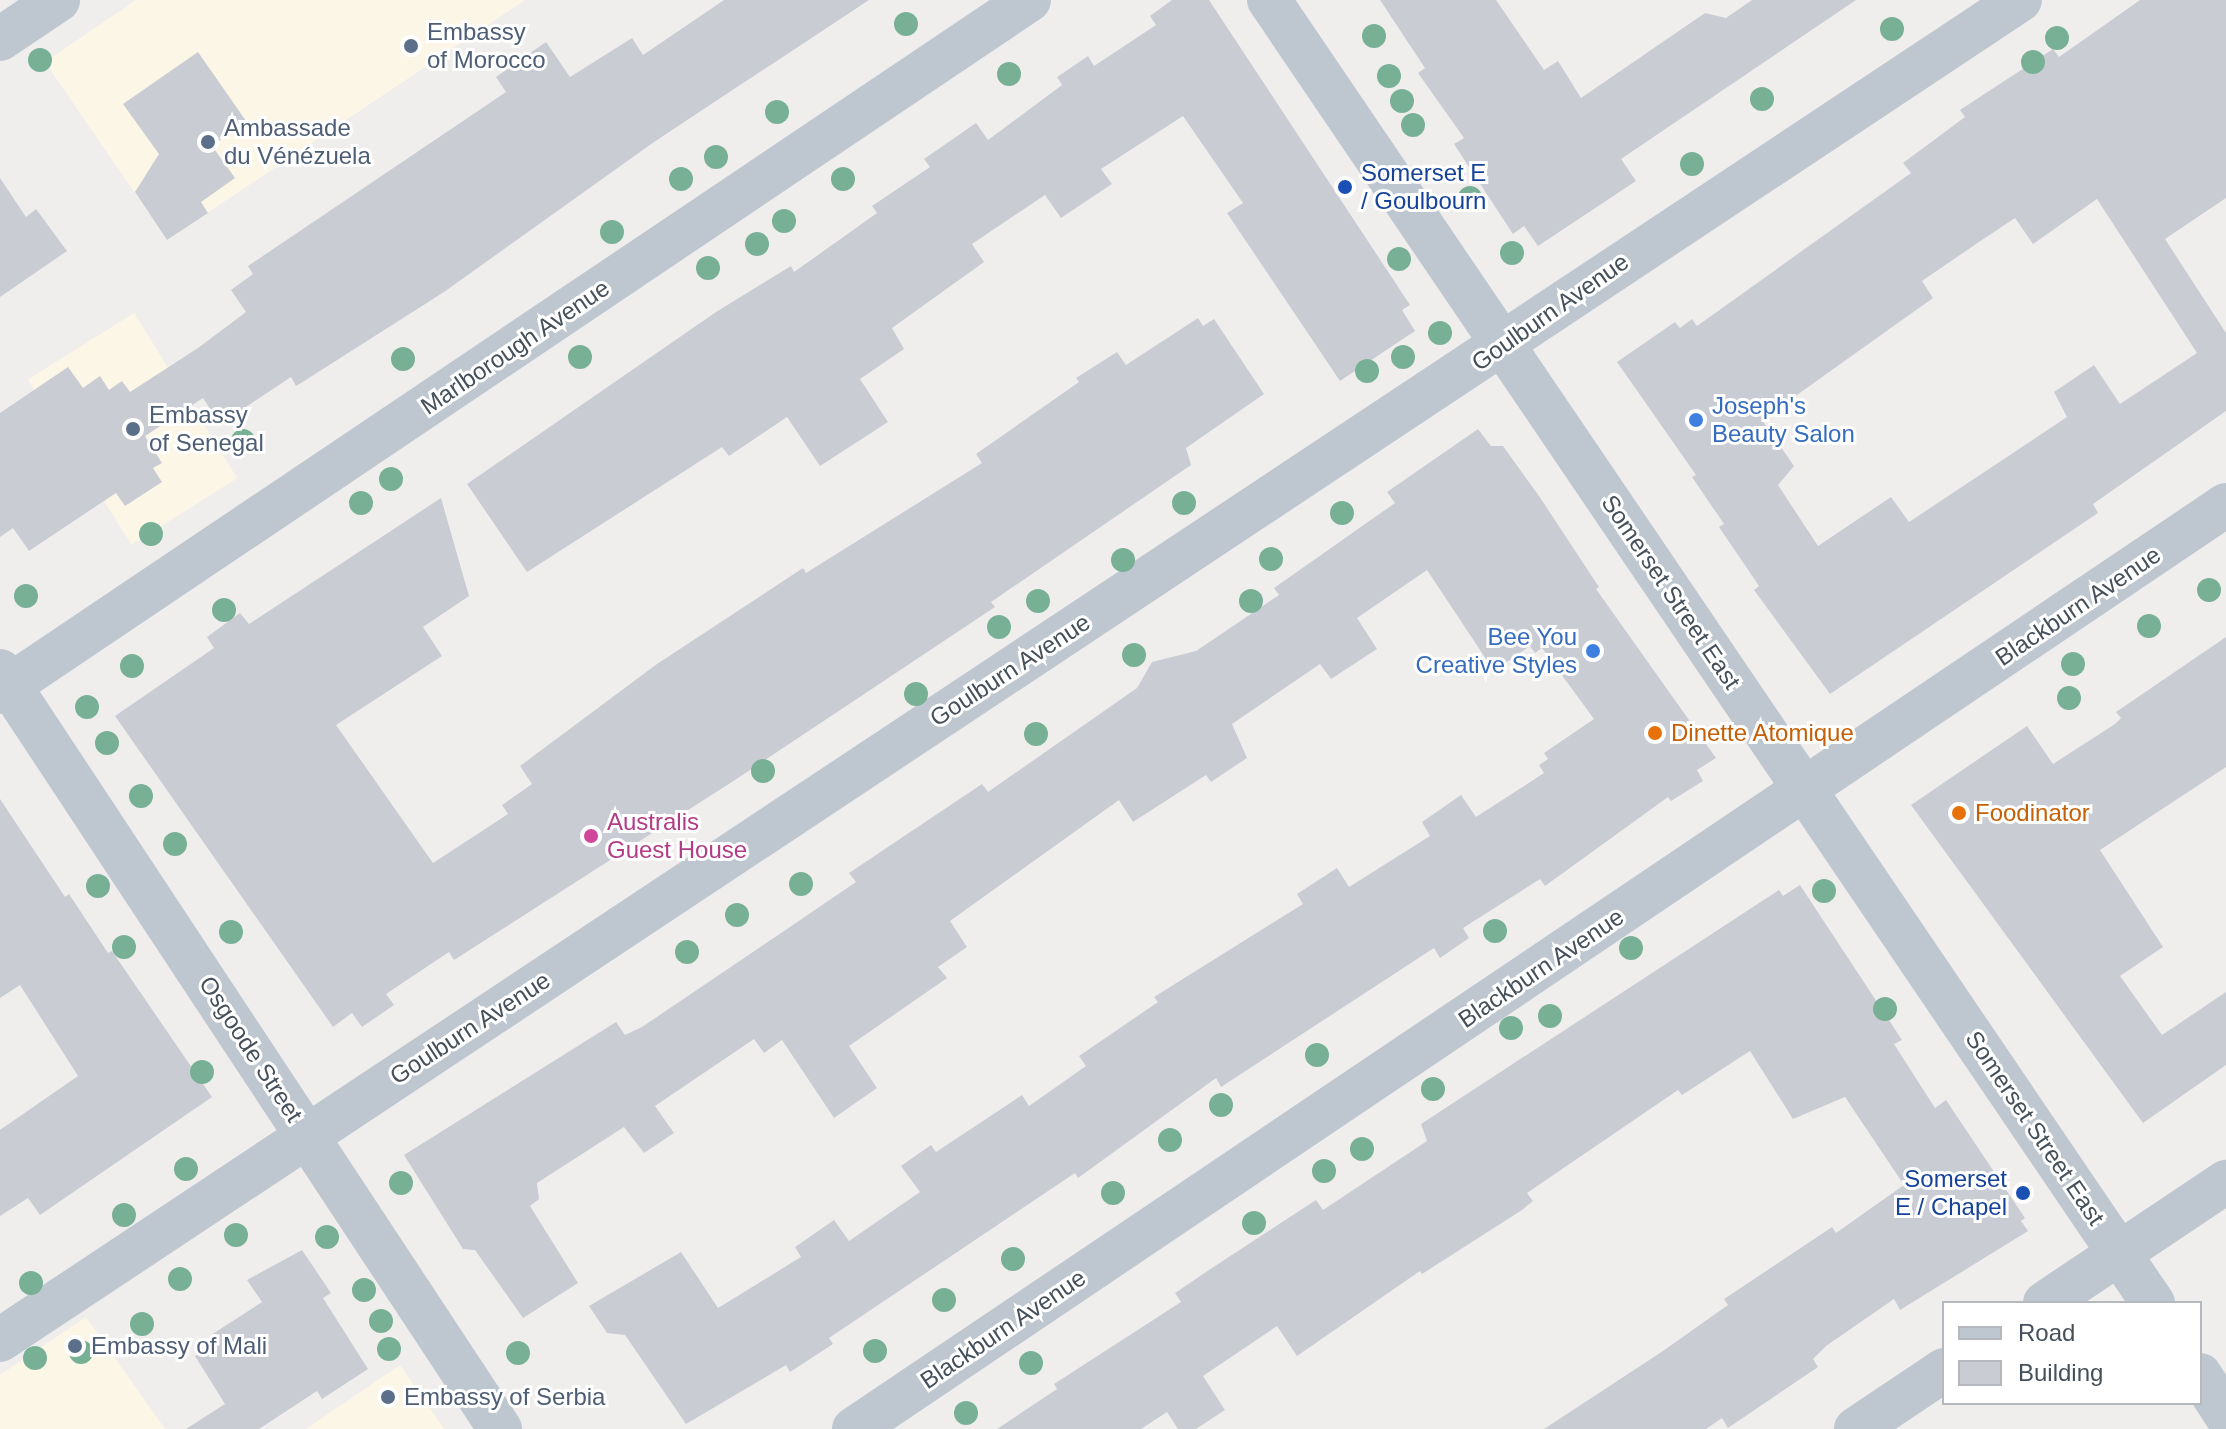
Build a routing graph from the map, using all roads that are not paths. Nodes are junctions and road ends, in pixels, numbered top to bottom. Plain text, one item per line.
1 (58, 0) edge
2 (1029, 0) edge
3 (1269, 0) edge
4 (2020, 0) edge
5 (0, 39) edge
6 (1503, 343) junction
7 (2226, 505) edge
8 (4, 684) edge
9 (1804, 791) junction
10 (307, 1135) junction
11 (2226, 1182) edge
12 (2120, 1253) junction
13 (2048, 1301) edge
14 (2152, 1301) edge
15 (0, 1340) edge
16 (1942, 1371) edge
17 (2202, 1378) edge
18 (2226, 1415) edge
19 (500, 1429) edge
20 (854, 1429) edge
21 (1856, 1429) edge

1 - 5 street
2 - 8 street, Marlborough Avenue
3 - 6 street, Somerset Street East
4 - 6 street, Goulburn Avenue
6 - 9 street, Somerset Street East
6 - 10 street, Goulburn Avenue
7 - 9 street, Blackburn Avenue
8 - 10 street, Osgoode Street
9 - 12 street, Somerset Street East
9 - 20 street, Blackburn Avenue
10 - 15 street, Goulburn Avenue
10 - 19 street, Osgoode Street
11 - 12 street
12 - 13 street
12 - 14 street, Somerset Street East
16 - 21 street
17 - 18 street

